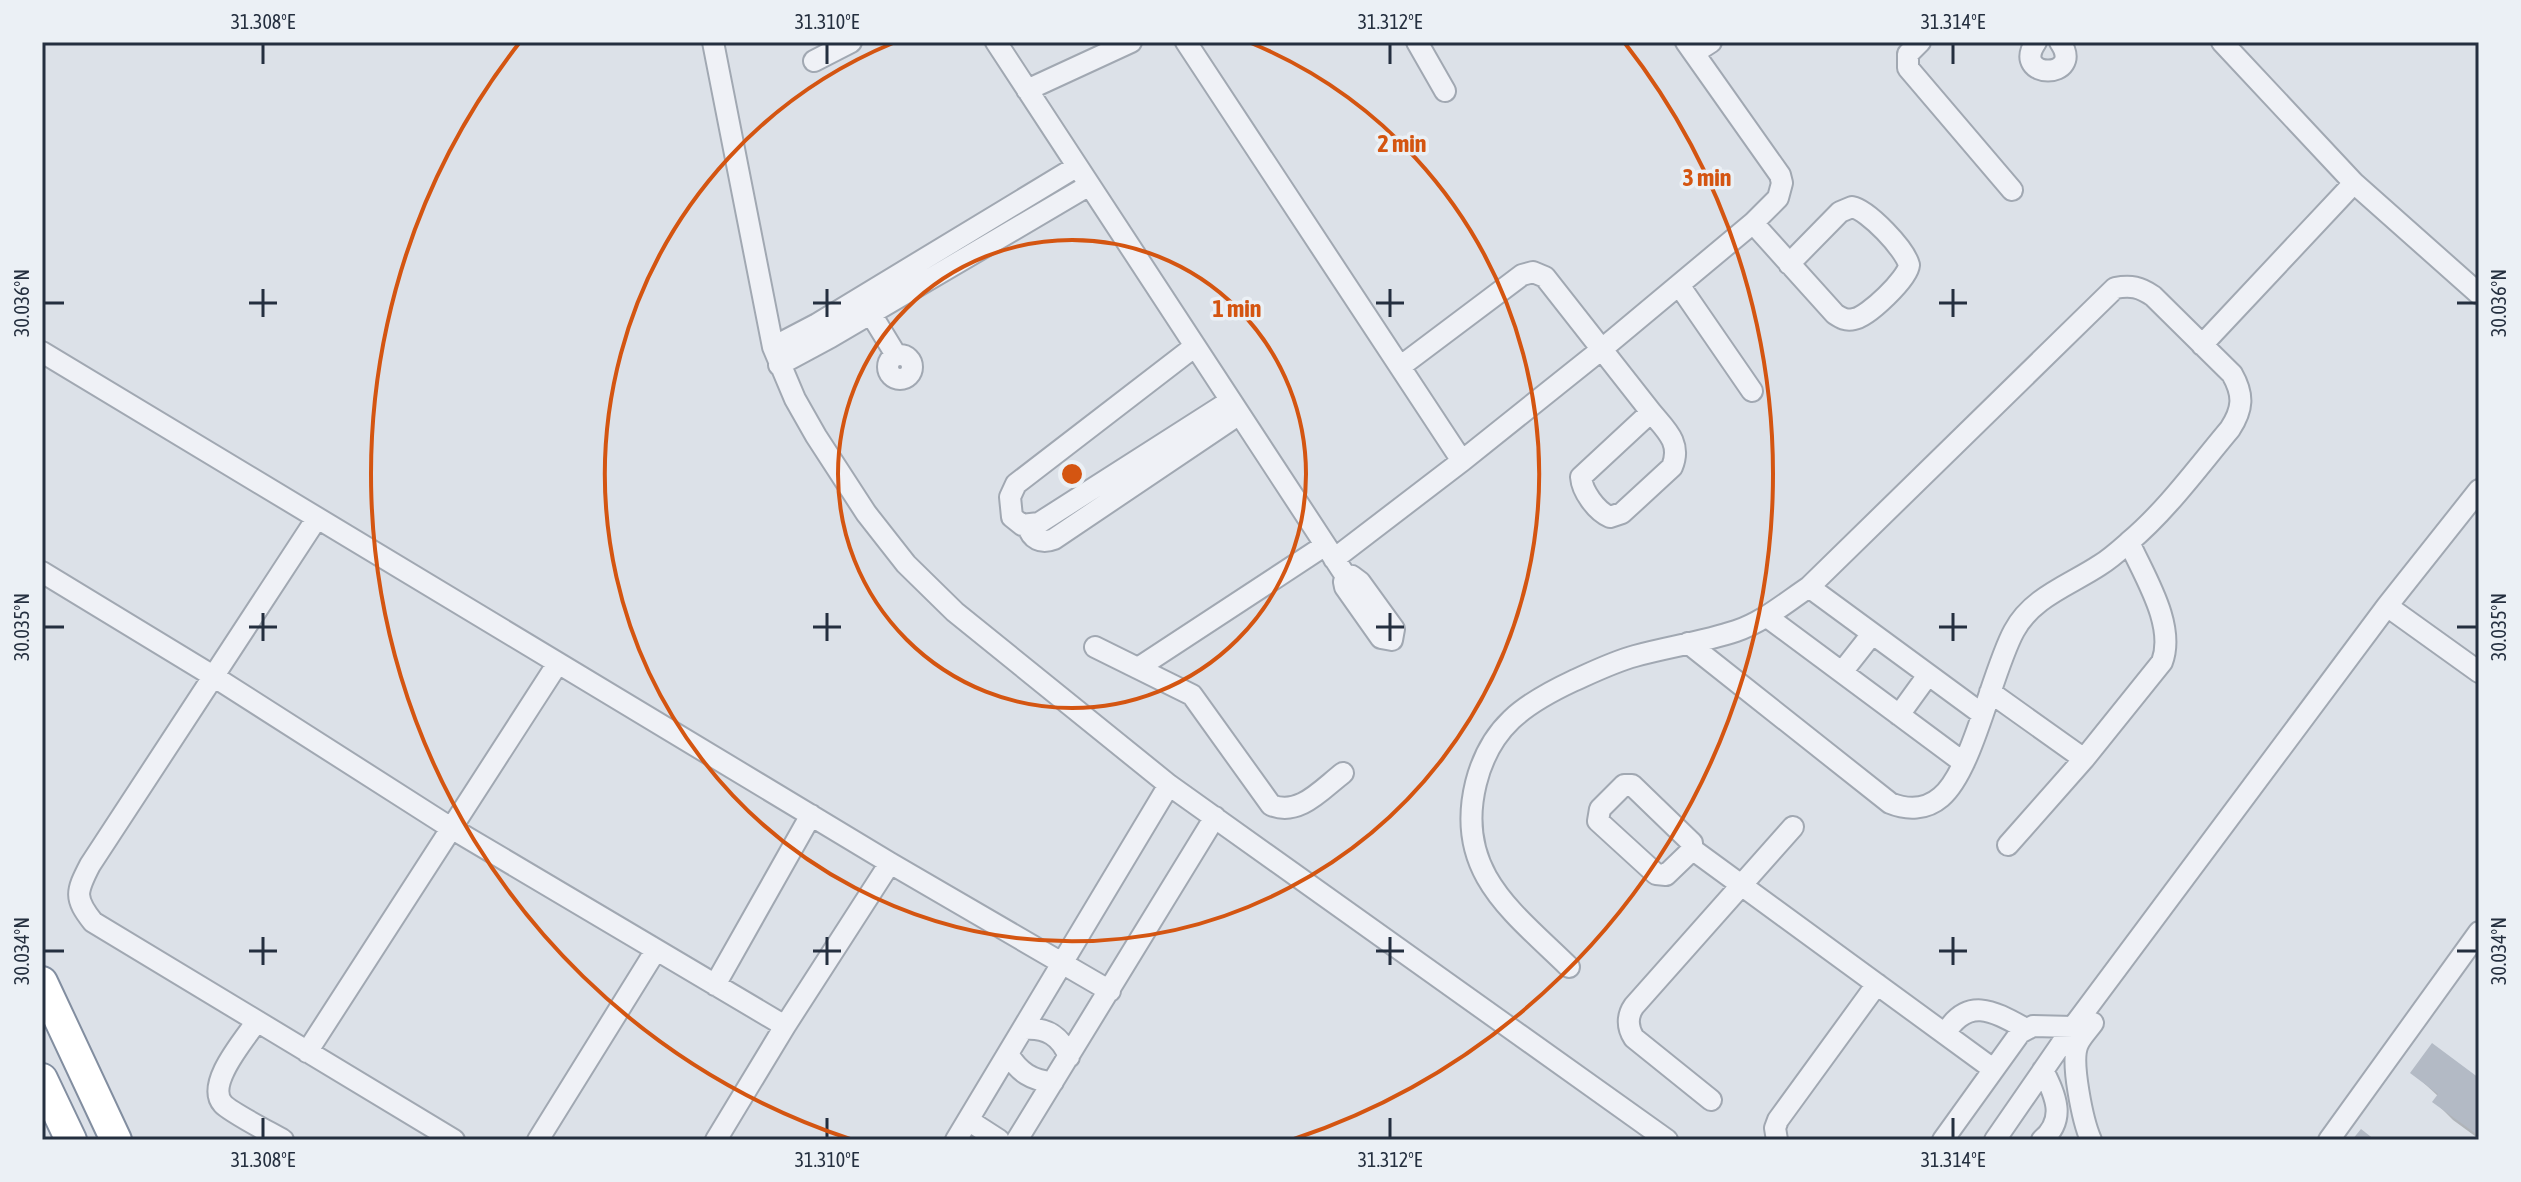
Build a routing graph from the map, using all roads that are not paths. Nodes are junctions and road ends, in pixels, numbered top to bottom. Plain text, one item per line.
1 (713, 42) edge
2 (851, 42) edge
3 (996, 42) edge
4 (1131, 42) edge
5 (1186, 42) edge
6 (1920, 42) edge
7 (2036, 42) edge
8 (2061, 42) edge
9 (2222, 42) edge
10 (1421, 44) edge
11 (1697, 46) edge
12 (814, 61) dead end
13 (1027, 90) junction
14 (1445, 91) dead end
15 (1076, 167) junction
16 (2354, 183) junction
17 (1088, 186) junction
18 (2012, 190) dead end
19 (1753, 223) junction
20 (1789, 264) junction
21 (1679, 285) junction
22 (2479, 294) edge
23 (871, 314) junction
24 (2202, 345) junction
25 (1194, 347) junction
26 (1602, 349) junction
27 (42, 352) edge
28 (896, 355) dead end
29 (776, 356) junction
30 (1401, 366) junction
31 (1752, 391) dead end
32 (1234, 408) junction
33 (1651, 412) junction
34 (1462, 461) junction
35 (2479, 490) edge
36 (317, 518) junction
37 (2129, 542) junction
38 (1329, 552) junction
39 (42, 572) edge
40 (1347, 578) dead end
41 (1809, 587) junction
42 (2387, 606) junction
43 (1766, 616) junction
44 (1872, 634) junction
45 (1688, 643) junction
46 (1095, 647) dead end
47 (558, 663) junction
48 (1138, 668) junction
49 (1842, 672) junction
50 (2479, 672) edge
51 (1928, 675) junction
52 (213, 676) junction
53 (1990, 692) junction
54 (1982, 714) junction
55 (1899, 715) junction
56 (2084, 759) junction
57 (1964, 763) junction
58 (1343, 773) dead end
59 (1169, 785) junction
60 (811, 815) junction
61 (1215, 817) junction
62 (1793, 827) dead end
63 (451, 828) junction
64 (2008, 845) dead end
65 (1692, 849) junction
66 (890, 863) junction
67 (1741, 884) junction
68 (2179, 907) dead end
69 (2479, 932) edge
70 (656, 950) junction
71 (1063, 965) junction
72 (1569, 967) dead end
73 (42, 982) edge
74 (1877, 984) junction
75 (715, 985) junction
76 (1110, 991) junction
77 (257, 1021) junction
78 (785, 1026) junction
79 (2073, 1027) junction
80 (1024, 1029) junction
81 (2026, 1029) junction
82 (1945, 1034) junction
83 (307, 1052) junction
84 (1008, 1054) junction
85 (1069, 1057) junction
86 (1993, 1069) junction
87 (2043, 1070) junction
88 (42, 1079) edge
89 (1053, 1082) junction
90 (1711, 1100) dead end
91 (968, 1120) junction
92 (71, 1140) edge
93 (116, 1140) edge
94 (283, 1140) edge
95 (454, 1140) edge
96 (538, 1140) edge
97 (716, 1140) edge
98 (956, 1140) edge
99 (999, 1140) edge
100 (1017, 1140) edge
101 (1667, 1140) edge
102 (1777, 1140) edge
103 (1943, 1140) edge
104 (1995, 1140) edge
105 (2042, 1140) edge
106 (2091, 1140) edge
107 (2329, 1140) edge

1 - 29 lane
2 - 12 lane
3 - 13 lane
4 - 13 lane
5 - 30 lane
6 - 18 lane
7 - 8 lane
9 - 16 lane
10 - 14 lane
11 - 19 lane
13 - 15 lane
15 - 17 lane
15 - 29 lane
16 - 22 lane
16 - 24 lane
17 - 23 lane
17 - 25 lane
19 - 20 lane
19 - 21 lane
20 - 20 lane
21 - 26 lane
21 - 31 lane
23 - 28 lane
23 - 29 lane
24 - 37 lane
24 - 41 lane
25 - 32 lane
25 - 32 lane
26 - 30 lane
26 - 33 lane
26 - 34 lane
27 - 36 lane
29 - 59 lane
30 - 34 lane
32 - 38 lane
33 - 33 lane
34 - 38 lane
35 - 42 lane
36 - 47 lane
36 - 52 lane
37 - 53 lane
37 - 56 lane
38 - 40 lane
38 - 48 lane
39 - 52 lane
41 - 43 lane
41 - 44 lane
42 - 50 lane
42 - 79 lane
43 - 45 lane
43 - 49 lane
44 - 49 lane
44 - 51 lane
45 - 57 lane
45 - 72 lane
46 - 48 lane
47 - 60 lane
47 - 63 lane
48 - 58 lane
49 - 55 lane
51 - 54 lane
51 - 55 lane
52 - 63 lane
52 - 77 lane
53 - 54 lane
53 - 56 lane
54 - 57 lane
55 - 57 lane
56 - 64 lane
59 - 61 lane
59 - 71 lane
60 - 66 lane
60 - 75 lane
61 - 76 lane
61 - 101 lane
62 - 67 lane
63 - 70 lane
63 - 83 lane
65 - 65 lane
65 - 67 lane
66 - 71 lane
66 - 78 lane
67 - 74 lane
67 - 90 lane
68 - 106 lane
69 - 107 lane
70 - 75 lane
70 - 96 lane
71 - 76 lane
71 - 80 lane
73 - 93 highway
74 - 82 lane
74 - 102 lane
75 - 78 lane
76 - 85 lane
77 - 83 lane
77 - 94 lane
78 - 97 lane
79 - 81 lane
79 - 87 lane
80 - 84 lane
80 - 85 lane
81 - 82 lane
81 - 86 lane
82 - 86 lane
83 - 95 lane
84 - 89 lane
84 - 91 lane
85 - 89 lane
86 - 103 lane
87 - 104 lane
87 - 105 lane
88 - 92 highway
89 - 100 lane
91 - 98 lane
91 - 99 lane

